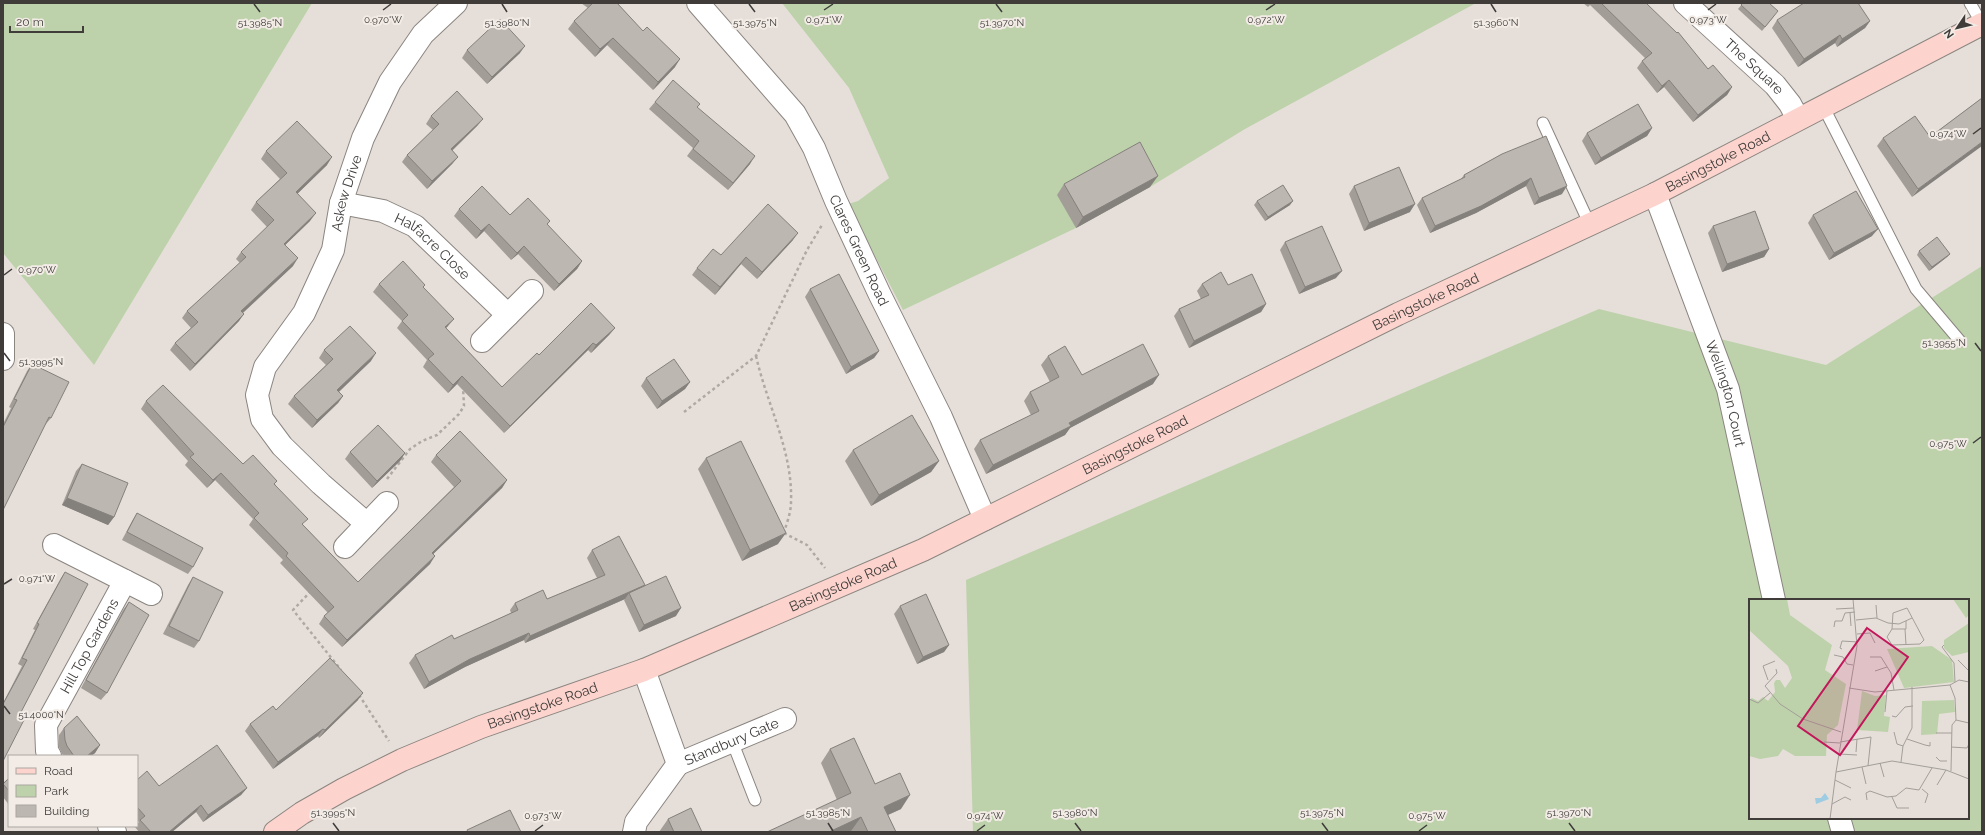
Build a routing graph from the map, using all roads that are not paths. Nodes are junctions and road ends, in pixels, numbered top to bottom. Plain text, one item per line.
1 (456, 3) edge
2 (698, 3) edge
3 (1685, 3) edge
4 (1970, 3) edge
5 (1982, 24) edge
6 (1823, 106) junction
7 (1798, 119) junction
8 (1543, 123) dead end
9 (1656, 194) junction
10 (341, 203) junction
11 (1590, 225) junction
12 (532, 291) dead end
13 (508, 315) junction
14 (3, 334) edge
15 (482, 341) dead end
16 (1960, 341) dead end
17 (3, 359) edge
18 (387, 502) road end
19 (985, 519) junction
20 (367, 524) junction
21 (54, 545) dead end
22 (345, 547) dead end
23 (125, 581) junction
24 (151, 594) dead end
25 (1774, 599) edge
26 (644, 670) junction
27 (784, 719) dead end
28 (732, 742) junction
29 (50, 755) edge
30 (678, 764) junction
31 (755, 800) dead end
32 (1839, 819) edge
33 (275, 832) edge
34 (634, 832) edge
35 (1843, 832) edge

1 - 10 street, Askew Drive
2 - 19 street, Clares Green Road
3 - 7 street, The Square
4 - 5 lane
5 - 6 street, Basingstoke Road
6 - 7 street, Basingstoke Road
6 - 16 lane
7 - 9 street, Basingstoke Road
8 - 11 lane
9 - 11 street, Basingstoke Road
9 - 25 street, Wellington Court
10 - 13 street, Halfacre Close
10 - 20 street, Askew Drive
11 - 19 street, Basingstoke Road
12 - 13 street
13 - 15 street
14 - 17 street
18 - 20 street
19 - 26 street, Basingstoke Road
20 - 22 street
21 - 23 street, Hill Top Gardens
23 - 24 street, Hill Top Gardens
23 - 29 street, Hill Top Gardens
26 - 30 street, Standbury Gate
26 - 33 street, Basingstoke Road
27 - 28 street, Standbury Gate
28 - 30 street, Standbury Gate
28 - 31 lane
30 - 34 street, Standbury Gate
32 - 35 street

